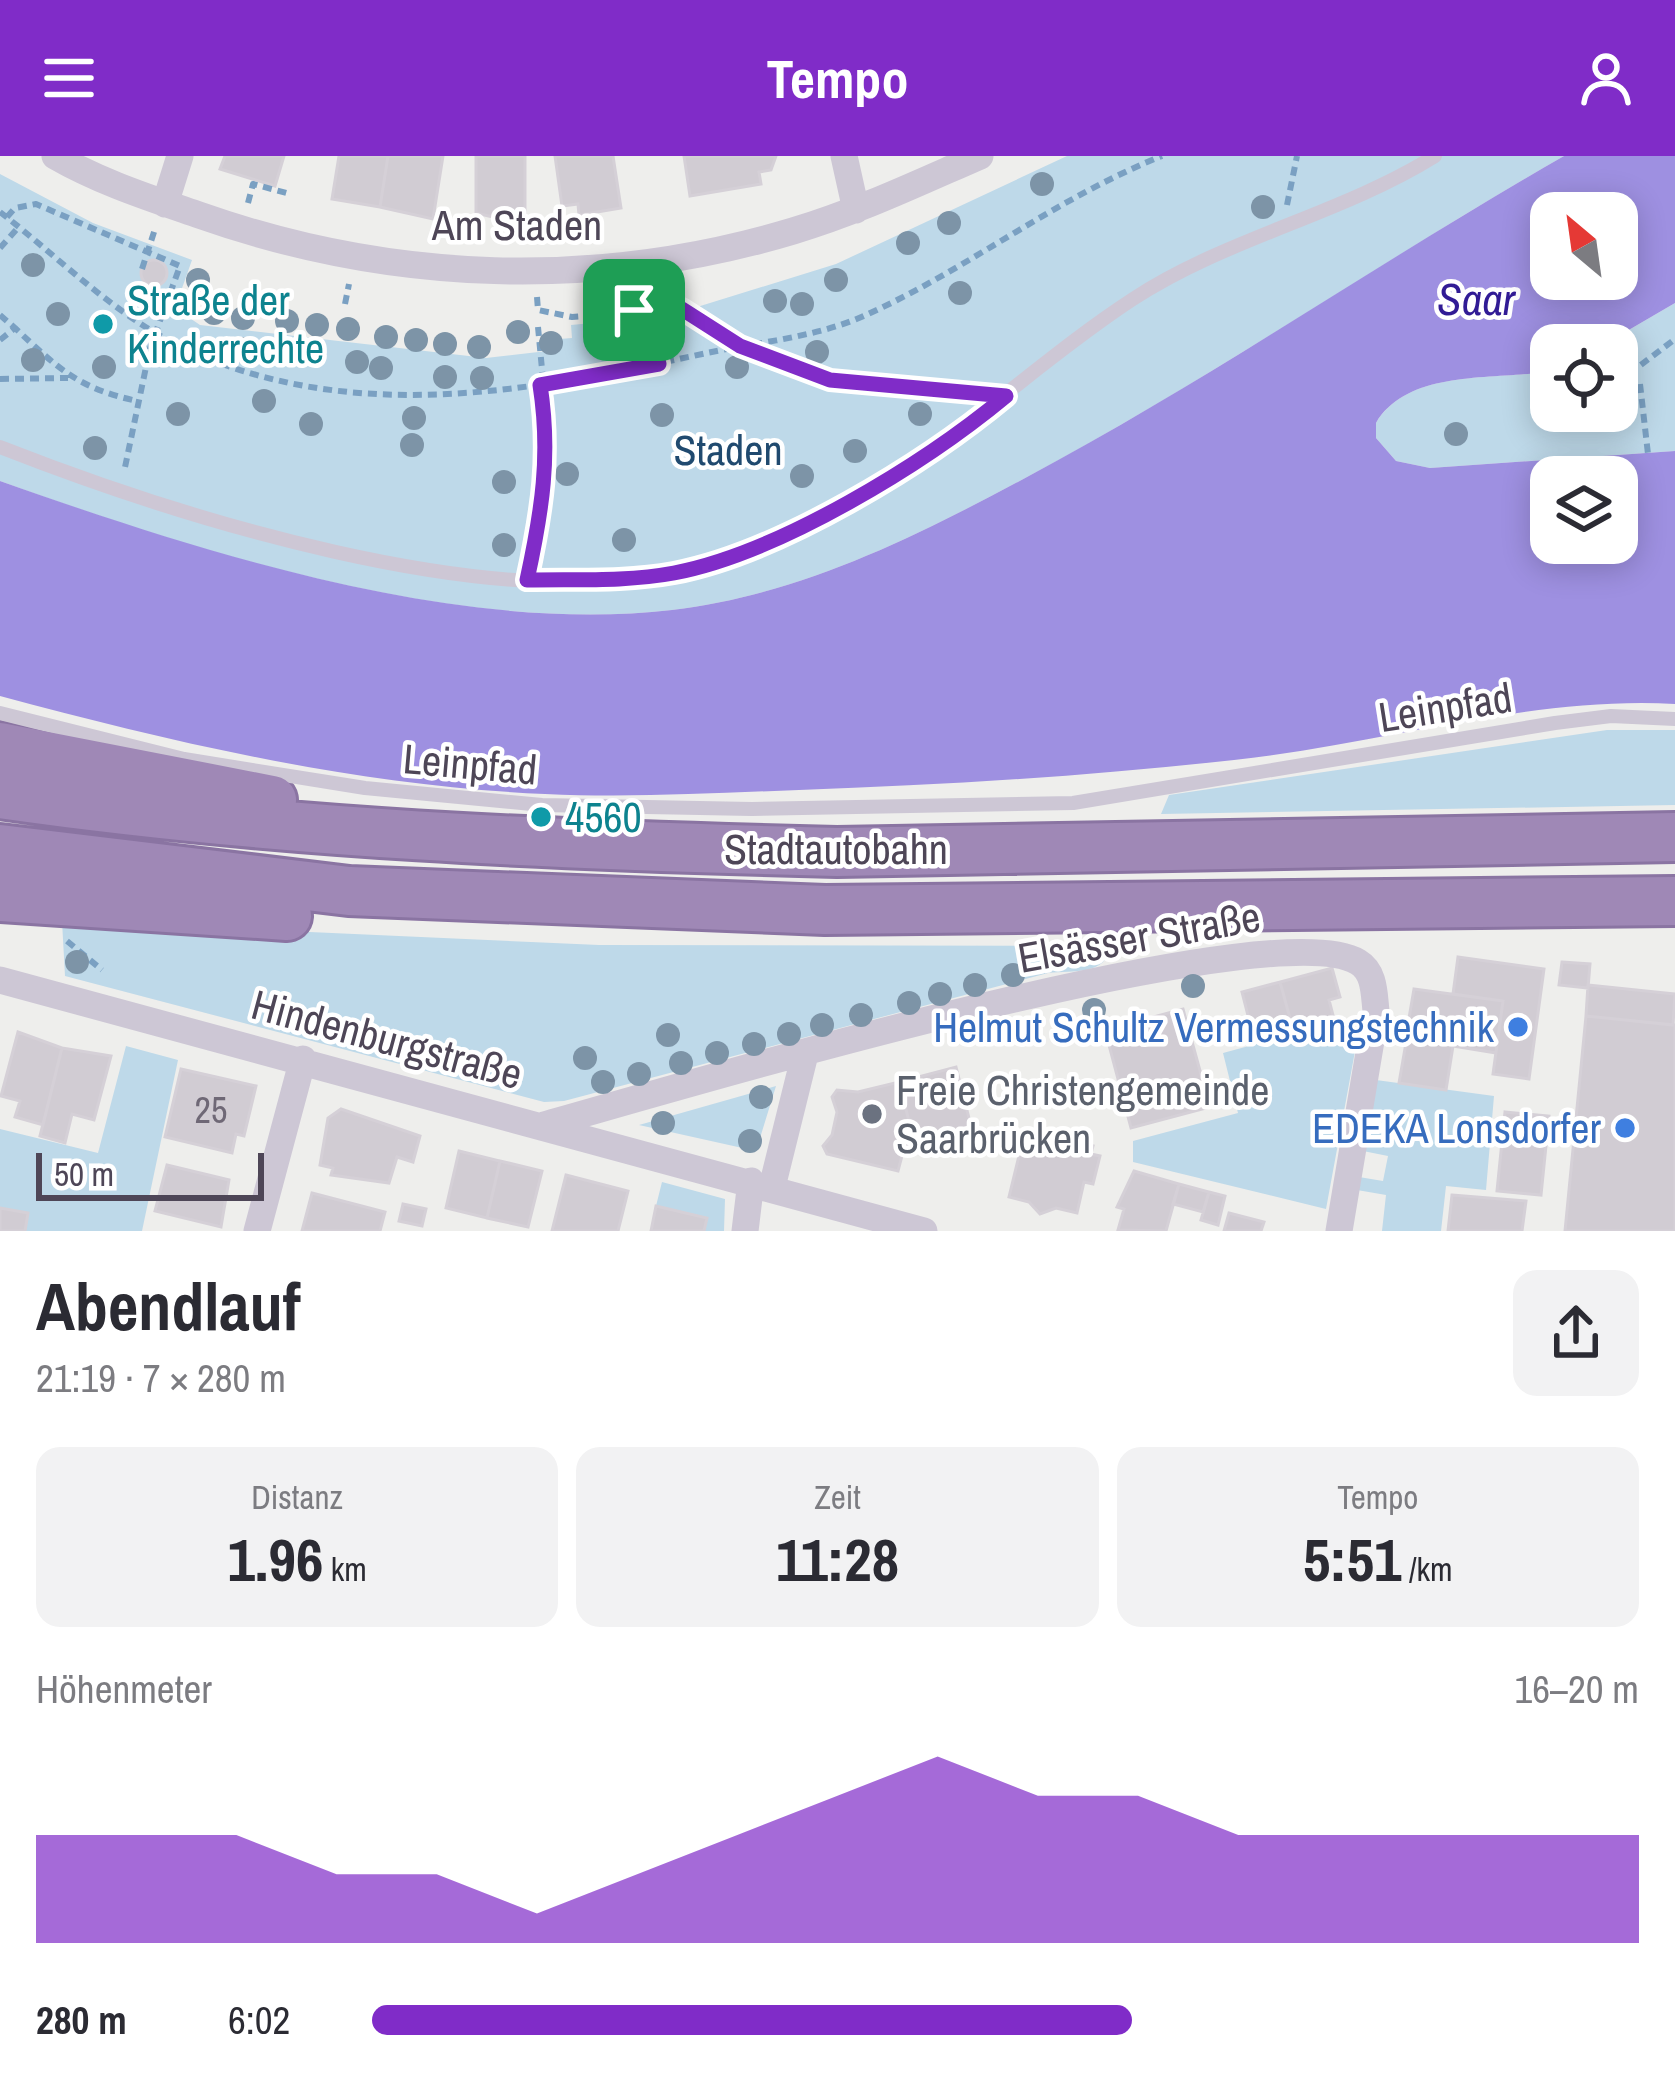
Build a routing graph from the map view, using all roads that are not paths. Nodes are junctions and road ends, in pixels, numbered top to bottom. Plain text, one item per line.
1 (55, 156) edge
2 (180, 156) edge
3 (844, 156) edge
4 (980, 156) edge
5 (1435, 156) edge
6 (165, 204) junction
7 (856, 210) junction
8 (0, 448) edge
9 (0, 713) edge
10 (1675, 719) edge
11 (0, 747) edge
12 (0, 794) edge
13 (1675, 837) edge
14 (464, 842) junction
15 (0, 849) edge
16 (0, 897) edge
17 (1675, 901) edge
18 (824, 910) junction
19 (0, 980) edge
20 (806, 1054) junction
21 (303, 1059) junction
22 (544, 1125) junction
23 (762, 1184) junction
24 (257, 1231) edge
25 (745, 1231) edge
26 (924, 1231) edge
27 (1339, 1231) edge

1 - 6 street, Am Staden
2 - 6 street
3 - 7 street
4 - 7 street, Am Staden
5 - 8 lane
6 - 7 street, Am Staden
9 - 10 lane, Leinpfad
11 - 14 highway
12 - 14 highway, Stadtautobahn
13 - 14 highway, Stadtautobahn
15 - 18 highway, Stadtautobahn
16 - 18 highway
17 - 18 highway, Stadtautobahn
19 - 21 street, Hindenburgstraße
20 - 22 street, Elsässer Straße
20 - 23 street
20 - 27 street, Elsässer Straße
21 - 22 street, Hindenburgstraße
21 - 24 street
22 - 23 street, Hindenburgstraße
23 - 25 street
23 - 26 street, Hindenburgstraße

